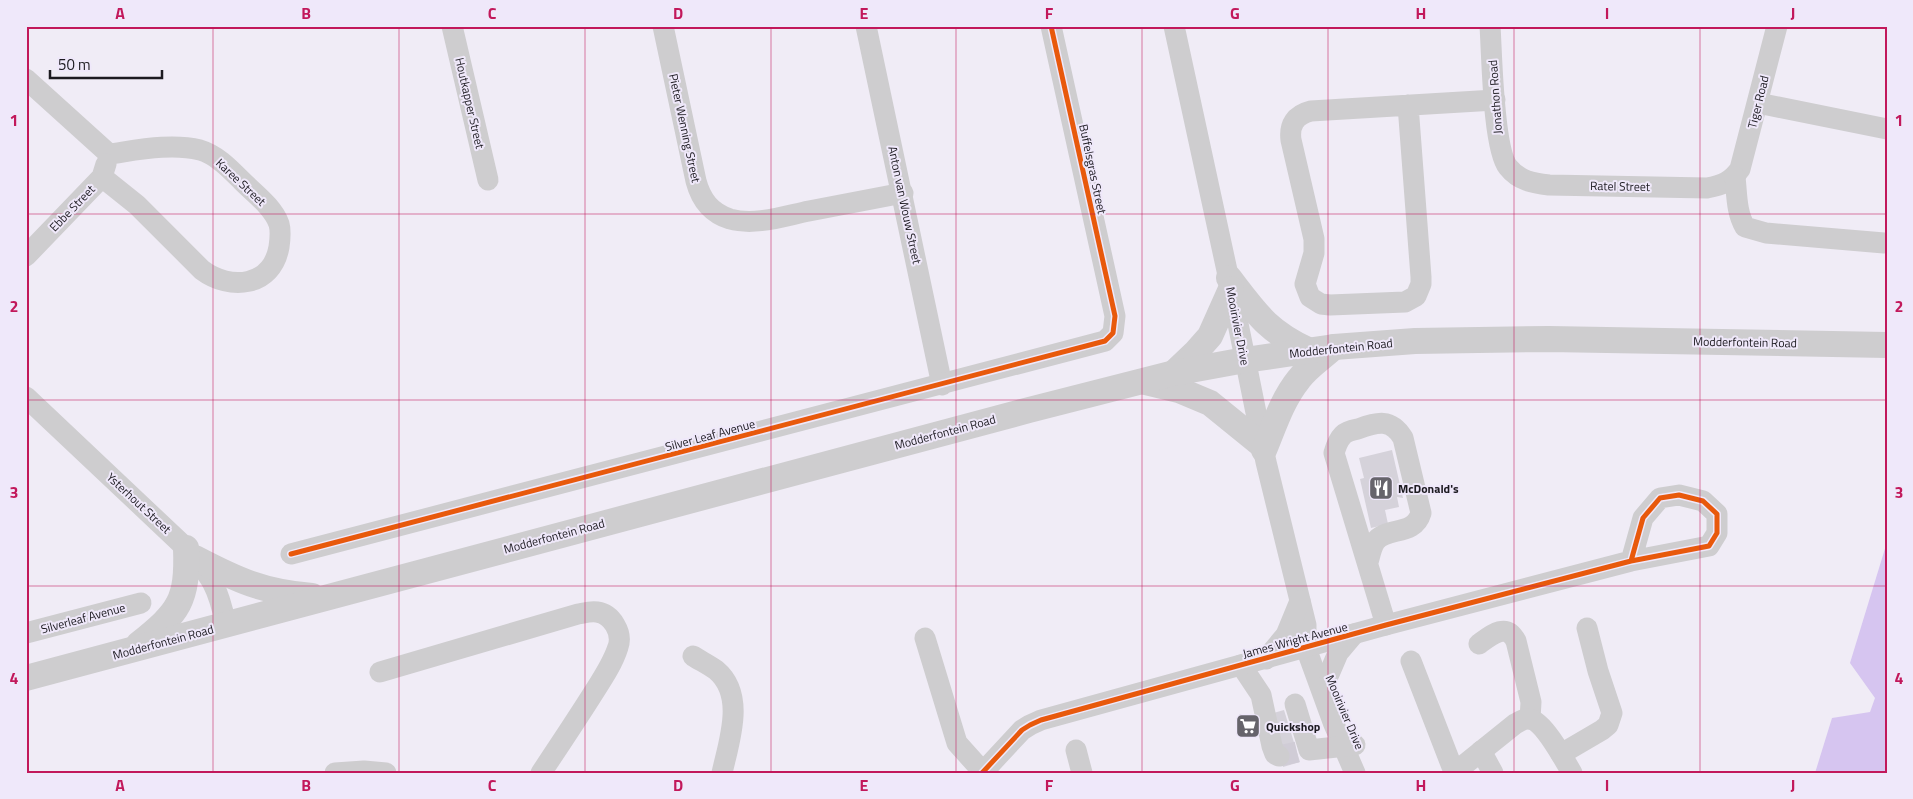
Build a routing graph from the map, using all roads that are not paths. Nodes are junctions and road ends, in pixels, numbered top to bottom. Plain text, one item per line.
1 (452, 26) edge
2 (663, 26) edge
3 (866, 26) edge
4 (1051, 26) edge
5 (1174, 26) edge
6 (1490, 26) edge
7 (1777, 26) edge
8 (26, 79) edge
9 (1495, 100) junction
10 (1758, 103) junction
11 (1408, 105) junction
12 (1887, 129) edge
13 (109, 154) junction
14 (1507, 166) joint
15 (102, 177) junction
16 (1735, 177) junction
17 (488, 180) dead end
18 (903, 193) junction
19 (1884, 243) dead end
20 (26, 256) edge
21 (1230, 283) junction
22 (1115, 316) joint
23 (1887, 345) edge
24 (1334, 347) junction
25 (1308, 350) junction
26 (1245, 360) junction
27 (1174, 372) junction
28 (1143, 381) junction
29 (942, 385) junction
30 (26, 397) edge
31 (1263, 448) junction
32 (191, 553) junction
33 (291, 554) dead end
34 (1631, 561) dead end
35 (1368, 562) junction
36 (328, 598) junction
37 (1300, 601) junction
38 (141, 603) dead end
39 (226, 625) junction
40 (1386, 625) junction
41 (1587, 628) dead end
42 (26, 633) edge
43 (1354, 634) junction
44 (925, 638) dead end
45 (1479, 644) dead end
46 (1312, 646) junction
47 (133, 650) junction
48 (693, 656) dead end
49 (1271, 658) junction
50 (1411, 661) dead end
51 (1241, 665) junction
52 (380, 672) dead end
53 (26, 678) edge
54 (1327, 687) junction
55 (1295, 704) junction
56 (1266, 712) junction
57 (1530, 719) junction
58 (1350, 745) junction
59 (1076, 750) dead end
60 (1481, 751) junction
61 (1295, 752) junction
62 (1561, 754) junction
63 (982, 772) edge
64 (335, 773) edge
65 (386, 773) edge
66 (541, 773) edge
67 (722, 773) edge
68 (1082, 773) edge
69 (1355, 773) edge
70 (1371, 773) edge
71 (1454, 773) edge
72 (1493, 773) edge
73 (1572, 773) edge

1 - 17 street, Houtkapper Street
2 - 18 street, Pieter Wenning Street
3 - 18 street, Anton van Wouw Street
4 - 22 street, Buffelsgras Street
5 - 21 street, Mooirivier Drive
6 - 9 street, Jonathon Road
7 - 10 street, Tiger Road
8 - 13 street
9 - 11 street
9 - 14 street, Jonathon Road
10 - 12 street
10 - 16 street, Tiger Road
11 - 11 street
13 - 15 street, Ebbe Street
13 - 15 street, Karee Street
14 - 16 street, Ratel Street
15 - 20 street, Ebbe Street
16 - 19 street
18 - 29 street, Anton van Wouw Street
21 - 25 main road
21 - 26 street, Mooirivier Drive
21 - 27 main road
22 - 29 street, Silver Leaf Avenue
23 - 24 main road, Modderfontein Road
24 - 25 main road, Modderfontein Road
24 - 31 main road
25 - 26 main road, Modderfontein Road
26 - 27 main road, Modderfontein Road
26 - 31 street, Mooirivier Drive
27 - 28 main road, Modderfontein Road
28 - 31 main road
28 - 36 main road, Modderfontein Road
29 - 33 street, Silver Leaf Avenue
30 - 32 street, Ysterhout Street
31 - 37 street, Mooirivier Drive
32 - 36 main road
32 - 39 street, Ysterhout Street
32 - 47 main road
34 - 40 street, James Wright Avenue
35 - 35 street
35 - 40 street
36 - 39 main road, Modderfontein Road
37 - 46 street, Mooirivier Drive
37 - 49 street
38 - 42 street, Silverleaf Avenue
39 - 47 main road, Modderfontein Road
40 - 43 street, James Wright Avenue
41 - 62 street
43 - 46 street, James Wright Avenue
43 - 54 street
44 - 63 street
45 - 57 street
46 - 49 street, James Wright Avenue
46 - 54 street, Mooirivier Drive
47 - 53 main road, Modderfontein Road
48 - 67 street
49 - 51 street, James Wright Avenue
49 - 54 street
50 - 71 street
51 - 56 street
51 - 63 street, James Wright Avenue
52 - 66 street
54 - 55 street
54 - 58 street, Mooirivier Drive
55 - 56 street
55 - 61 street
56 - 61 street
57 - 60 street
57 - 62 street
58 - 61 street
58 - 69 street, Mooirivier Drive
58 - 70 street, Mooirivier Drive
59 - 68 street
60 - 71 street
60 - 72 street
62 - 73 street
64 - 65 street

